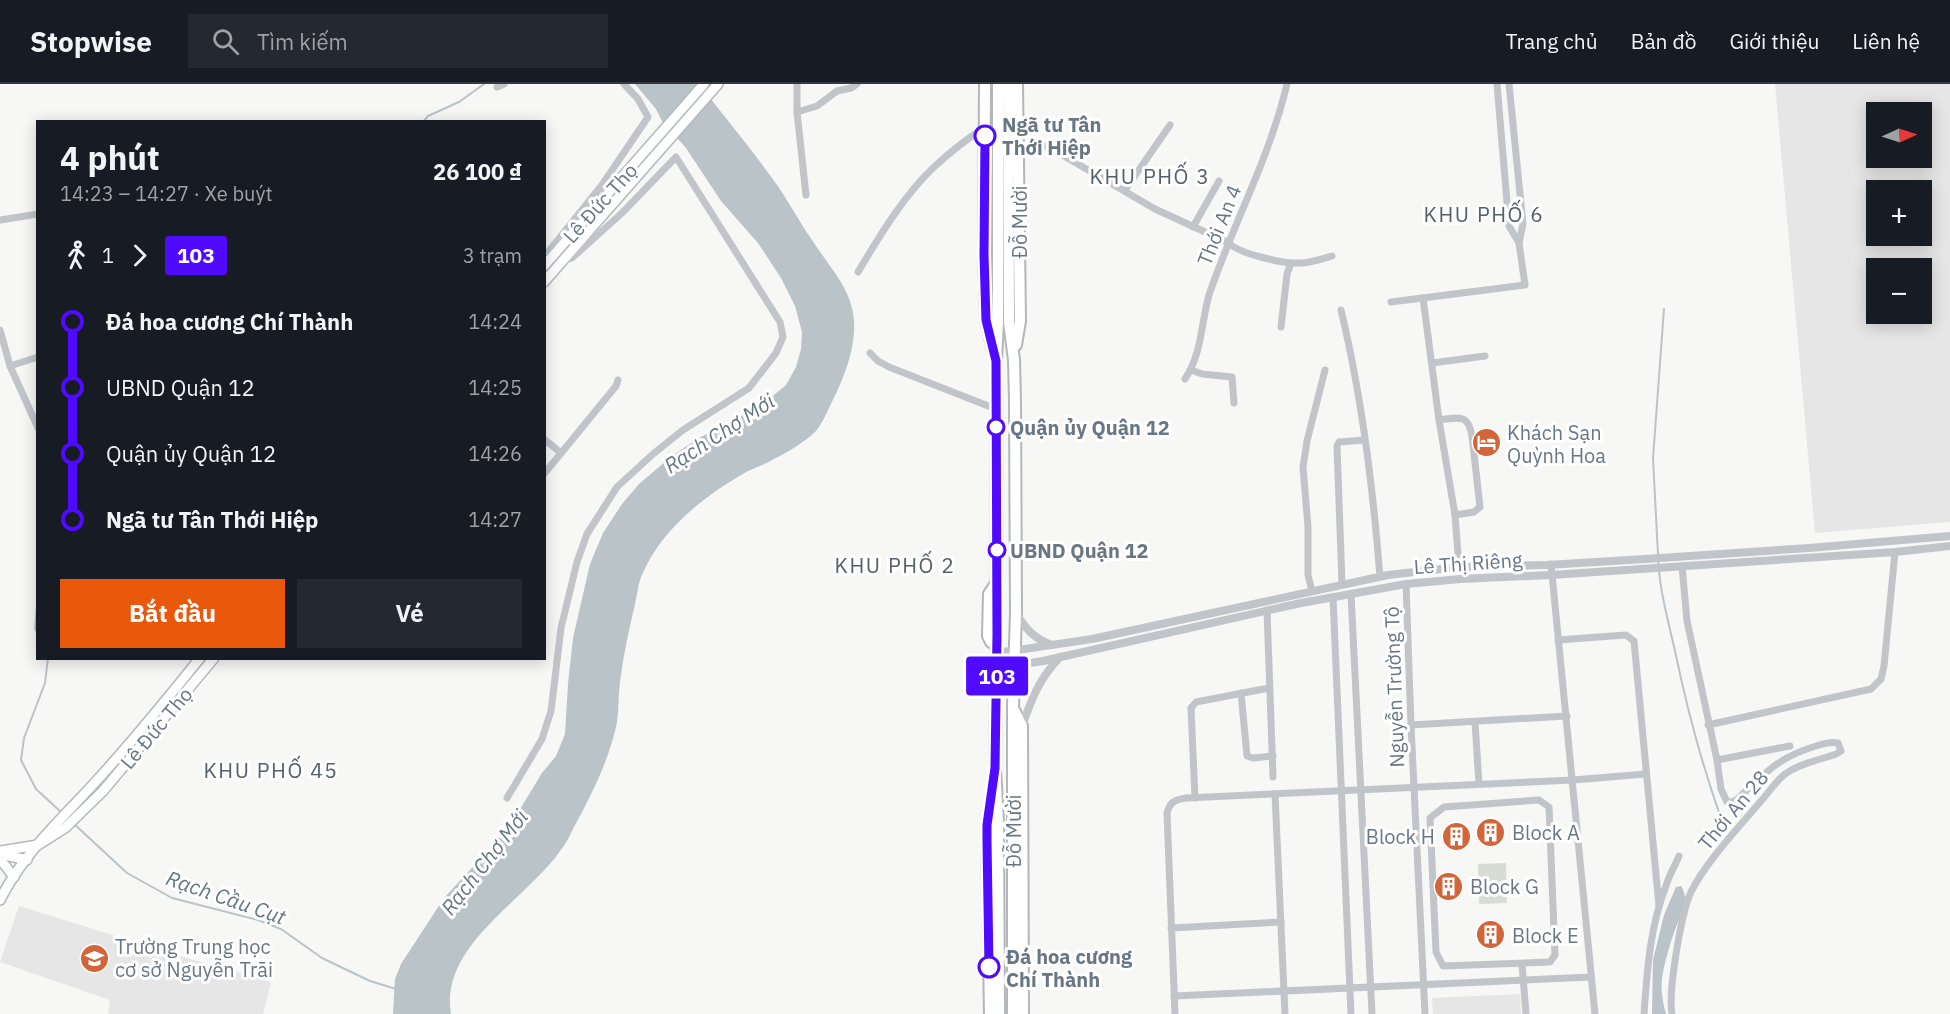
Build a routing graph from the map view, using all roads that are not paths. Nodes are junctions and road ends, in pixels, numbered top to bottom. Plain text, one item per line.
1 (624, 84) edge
2 (704, 84) edge
3 (718, 84) edge
4 (798, 84) edge
5 (857, 84) edge
6 (985, 84) edge
7 (998, 84) edge
8 (1008, 84) edge
9 (1017, 84) edge
10 (1287, 84) edge
11 (1497, 84) edge
12 (1509, 84) edge
13 (1511, 109) junction
14 (797, 112) junction
15 (1500, 114) junction
16 (1170, 125) dead end
17 (985, 127) junction
18 (1019, 146) junction
19 (1219, 181) dead end
20 (1125, 190) junction
21 (806, 195) dead end
22 (36, 214) edge
23 (0, 220) edge
24 (1193, 227) junction
25 (1229, 243) junction
26 (1519, 243) junction
27 (549, 251) dead end
28 (1332, 256) dead end
29 (564, 260) junction
30 (1291, 263) junction
31 (546, 264) edge
32 (858, 272) dead end
33 (546, 280) edge
34 (1423, 298) junction
35 (1391, 302) dead end
36 (1341, 310) dead end
37 (1004, 322) junction
38 (1281, 327) dead end
39 (0, 330) edge
40 (870, 353) dead end
41 (1485, 356) dead end
42 (36, 358) edge
43 (1014, 360) junction
44 (996, 361) junction
45 (1432, 363) junction
46 (10, 366) junction
47 (1191, 370) junction
48 (1325, 370) dead end
49 (1185, 379) dead end
50 (618, 380) dead end
51 (1234, 403) dead end
52 (996, 409) junction
53 (1439, 420) junction
54 (36, 424) edge
55 (1365, 440) junction
56 (546, 441) edge
57 (561, 453) junction
58 (546, 472) edge
59 (1455, 515) junction
60 (1950, 536) edge
61 (1950, 546) edge
62 (1895, 552) junction
63 (1551, 564) junction
64 (1682, 566) junction
65 (1460, 567) junction
66 (1551, 575) junction
67 (1380, 576) junction
68 (1342, 584) junction
69 (1406, 584) junction
70 (1312, 591) junction
71 (1351, 594) junction
72 (1333, 597) junction
73 (1267, 610) junction
74 (1016, 613) junction
75 (1558, 640) junction
76 (1052, 645) junction
77 (997, 648) junction
78 (1016, 651) junction
79 (1060, 657) junction
80 (198, 660) edge
81 (212, 660) edge
82 (1015, 667) junction
83 (997, 668) junction
84 (1269, 688) junction
85 (1241, 693) junction
86 (1012, 707) junction
87 (1567, 716) junction
88 (1475, 722) junction
89 (1411, 725) junction
90 (1708, 725) junction
91 (1022, 726) junction
92 (1790, 746) dead end
93 (1273, 756) junction
94 (1717, 760) junction
95 (995, 768) junction
96 (1646, 774) junction
97 (1273, 777) dead end
98 (1574, 780) junction
99 (1479, 784) junction
100 (1414, 788) junction
101 (1361, 791) junction
102 (1340, 792) junction
103 (1275, 794) junction
104 (507, 798) dead end
105 (1195, 798) junction
106 (38, 845) junction
107 (0, 853) edge
108 (1679, 856) dead end
109 (0, 860) edge
110 (27, 860) junction
111 (14, 877) junction
112 (0, 900) edge
113 (1659, 906) junction
114 (1281, 922) junction
115 (1171, 928) junction
116 (1522, 964) junction
117 (1591, 977) junction
118 (1523, 980) junction
119 (1424, 984) junction
120 (1370, 987) junction
121 (1349, 988) junction
122 (1284, 991) junction
123 (1174, 996) junction
124 (990, 1014) edge
125 (999, 1014) edge
126 (1013, 1014) edge
127 (1023, 1014) edge
128 (1175, 1014) edge
129 (1285, 1014) edge
130 (1350, 1014) edge
131 (1372, 1014) edge
132 (1425, 1014) edge
133 (1526, 1014) edge
134 (1595, 1014) edge
135 (1644, 1014) edge
136 (1672, 1014) edge

1 - 27 street, Lê Đức Thọ
2 - 31 main road, Lê Đức Thọ
3 - 29 main road, Lê Đức Thọ
4 - 14 street
5 - 14 street
6 - 17 highway, Đỗ Mười
7 - 37 highway
8 - 37 highway
9 - 18 highway, Đỗ Mười
10 - 25 street, Thới An 4
11 - 15 street
12 - 13 street
13 - 15 street
13 - 26 street
14 - 21 street
15 - 26 street
16 - 20 street
17 - 32 street
17 - 44 highway, Đỗ Mười
18 - 20 street
18 - 43 highway, Đỗ Mười
19 - 24 street
20 - 24 street
22 - 23 street
24 - 25 street
25 - 30 street
25 - 47 street, Thới An 4
26 - 34 street
28 - 30 street
29 - 33 main road, Lê Đức Thọ
29 - 104 street, Lê Đức Thọ
30 - 38 street
34 - 35 street
34 - 45 street
36 - 55 street
37 - 43 highway, Đỗ Mười
37 - 44 highway, Đỗ Mười
39 - 46 street
40 - 52 street
41 - 45 street
42 - 46 street
43 - 74 highway, Đỗ Mười
44 - 52 highway, Đỗ Mười
45 - 53 street
46 - 54 street
47 - 49 street, Thới An 4
47 - 51 street
48 - 70 street
50 - 57 street
52 - 77 highway, Đỗ Mười
53 - 59 street
53 - 59 street
55 - 67 street
55 - 68 street
56 - 57 street
57 - 58 street
59 - 65 street
60 - 63 street, Lê Thị Riêng
61 - 62 street, Lê Thị Riêng
62 - 64 street, Lê Thị Riêng
62 - 90 street
63 - 65 street, Lê Thị Riêng
63 - 66 street
64 - 66 street, Lê Thị Riêng
64 - 90 street, Thới An 28
65 - 67 street, Lê Thị Riêng
66 - 69 street, Lê Thị Riêng
66 - 75 street
67 - 68 street, Lê Thị Riêng
68 - 70 street, Lê Thị Riêng
69 - 71 street, Lê Thị Riêng
69 - 89 street, Nguyễn Trường Tộ
70 - 76 street, Lê Thị Riêng
71 - 72 street, Lê Thị Riêng
71 - 101 street
72 - 73 street, Lê Thị Riêng
72 - 102 street
73 - 79 street, Lê Thị Riêng
73 - 84 street
74 - 76 street
74 - 78 highway, Đỗ Mười
75 - 87 street
75 - 96 street
76 - 78 street, Lê Thị Riêng
77 - 78 street, Lê Thị Riêng
77 - 83 highway, Đỗ Mười
78 - 82 highway, Đỗ Mười
79 - 82 street, Lê Thị Riêng
79 - 91 street
80 - 106 main road, Lê Đức Thọ
81 - 106 main road, Lê Đức Thọ
82 - 83 street, Lê Thị Riêng
82 - 86 highway, Đỗ Mười
83 - 95 highway, Đỗ Mười
84 - 85 street
84 - 93 street
85 - 93 street
85 - 105 street
86 - 91 highway
86 - 126 highway, Đỗ Mười
87 - 88 street
87 - 98 street
88 - 89 street
88 - 99 street
89 - 100 street, Nguyễn Trường Tộ
90 - 94 street, Thới An 28
91 - 127 highway, Đỗ Mười
92 - 94 street
93 - 97 street
94 - 136 street, Thới An 28
95 - 124 highway, Đỗ Mười
95 - 125 highway, Đỗ Mười
96 - 98 street
96 - 113 street
98 - 99 street
98 - 117 street
99 - 100 street
100 - 101 street
100 - 119 street, Nguyễn Trường Tộ
101 - 102 street
101 - 120 street
102 - 103 street
102 - 121 street
103 - 105 street
103 - 114 street
105 - 115 street
106 - 107 main road
106 - 110 main road
107 - 110 main road
108 - 113 street, Thới An 28
109 - 111 main road
110 - 111 main road
111 - 112 main road
113 - 135 street, Thới An 28
114 - 115 street
114 - 122 street
115 - 123 street
116 - 116 street
116 - 118 street
117 - 118 street
117 - 134 street
118 - 119 street
118 - 133 street
119 - 120 street
119 - 132 street, Nguyễn Trường Tộ
120 - 121 street
120 - 131 street
121 - 122 street
121 - 130 street
122 - 123 street
122 - 129 street
123 - 128 street

